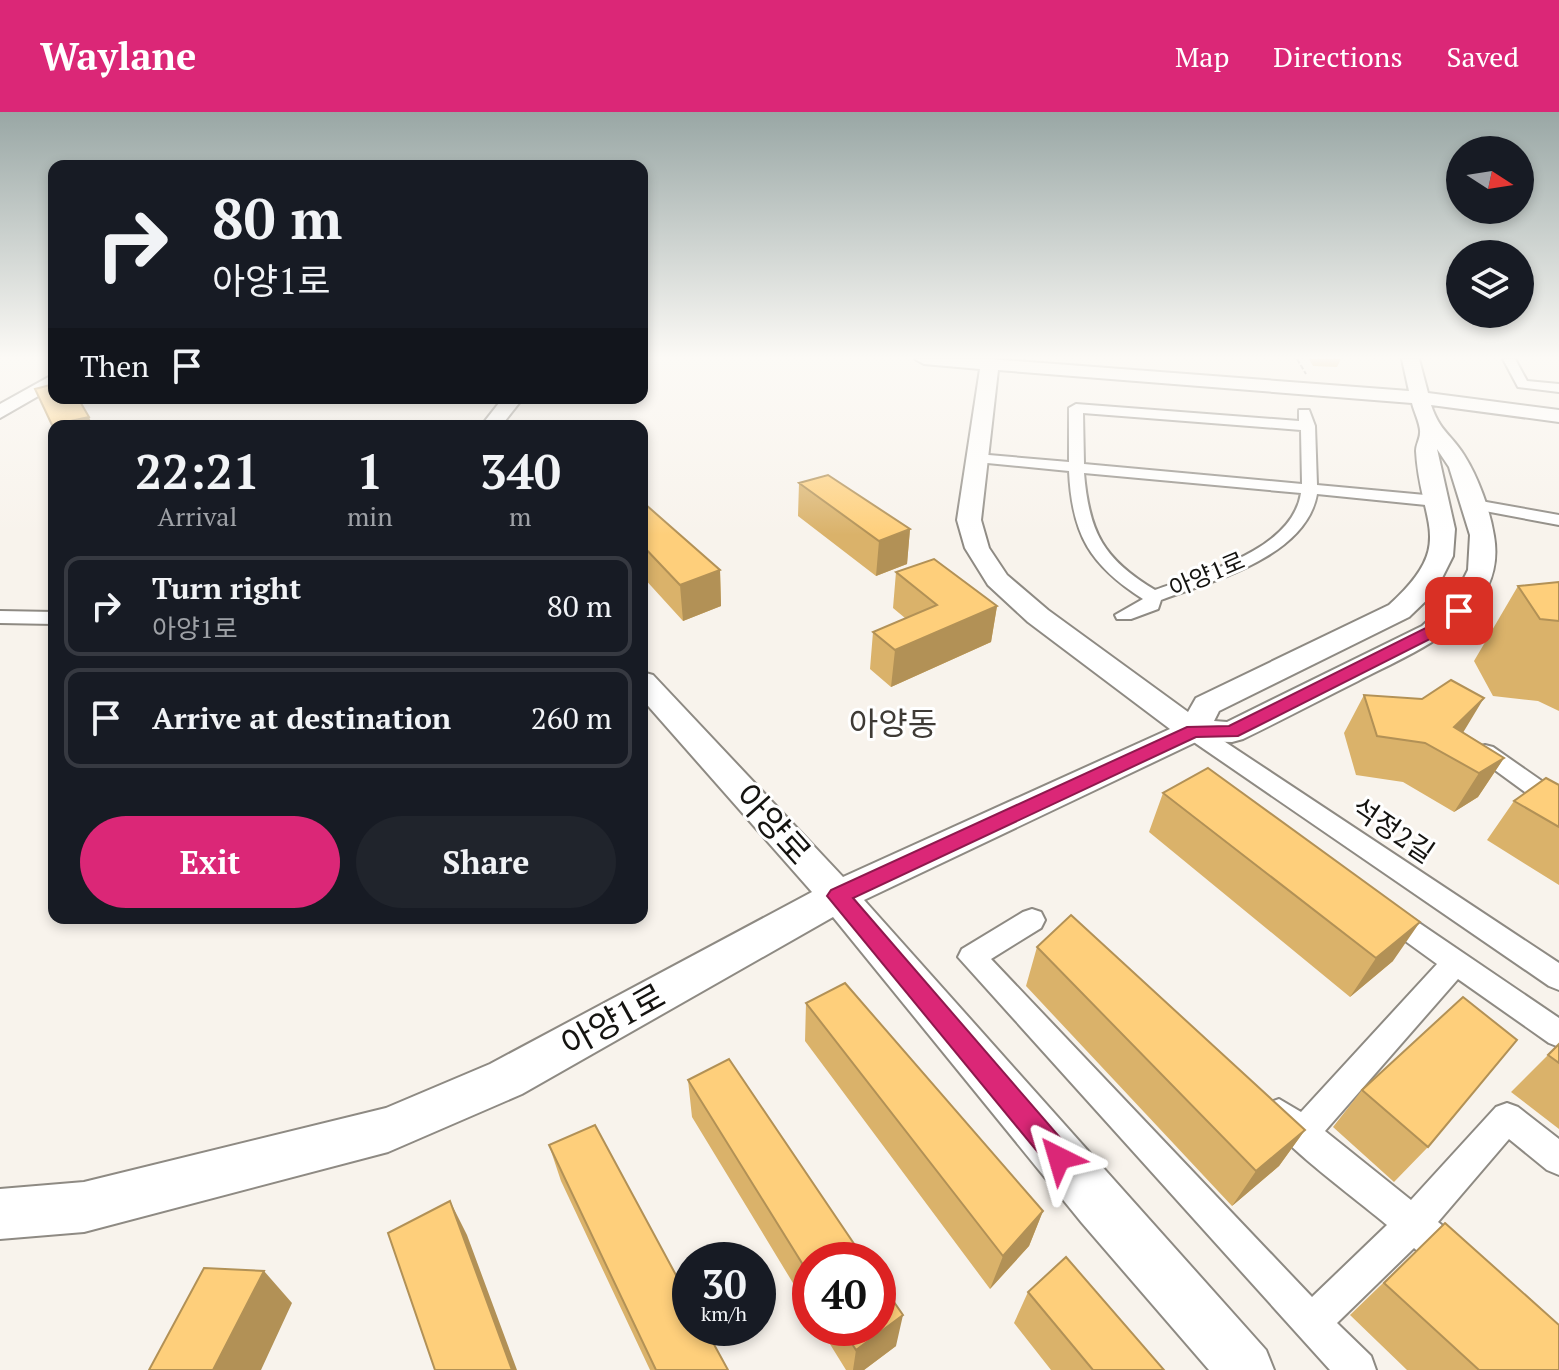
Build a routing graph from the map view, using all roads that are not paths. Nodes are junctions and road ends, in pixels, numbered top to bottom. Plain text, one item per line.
1 (983, 418) edge
2 (1074, 418) edge
3 (1276, 418) edge
4 (1427, 418) edge
5 (1431, 431) junction
6 (977, 458) junction
7 (1078, 467) junction
8 (1309, 488) junction
9 (1436, 501) junction
10 (1475, 505) junction
11 (1559, 520) edge
12 (1153, 597) junction
13 (1124, 615) dead end
14 (0, 617) edge
15 (48, 618) edge
16 (648, 688) edge
17 (1193, 731) junction
18 (1485, 752) edge
19 (1559, 805) edge
20 (838, 896) junction
21 (1369, 901) edge
22 (1032, 920) dead end
23 (1456, 962) junction
24 (1559, 978) edge
25 (1559, 1034) edge
26 (1256, 1092) edge
27 (1301, 1135) junction
28 (1559, 1159) edge
29 (0, 1214) edge
30 (1413, 1224) junction
31 (1474, 1275) edge
32 (1311, 1323) junction
33 (1246, 1370) edge
34 (1357, 1370) edge

1 - 6 street
2 - 7 street, 아양1로
3 - 8 street, 아양1로
4 - 5 street, 아양1로
5 - 9 street, 아양1로
5 - 10 street, 아양1로
6 - 7 street
6 - 17 street
7 - 8 street
7 - 12 street, 아양1로
8 - 9 street
8 - 12 street, 아양1로
9 - 17 street, 아양1로
10 - 11 street
10 - 17 street, 아양1로
12 - 13 street
14 - 15 street
16 - 20 street, 아양로
17 - 20 street, 아양1로
17 - 24 street, 석정2길
18 - 19 street
20 - 29 street, 아양1로
20 - 33 street, 아양로
21 - 23 street
22 - 32 street
23 - 25 street
23 - 27 street
26 - 27 street
27 - 30 street
28 - 30 street
30 - 31 street
30 - 32 street
32 - 34 street

